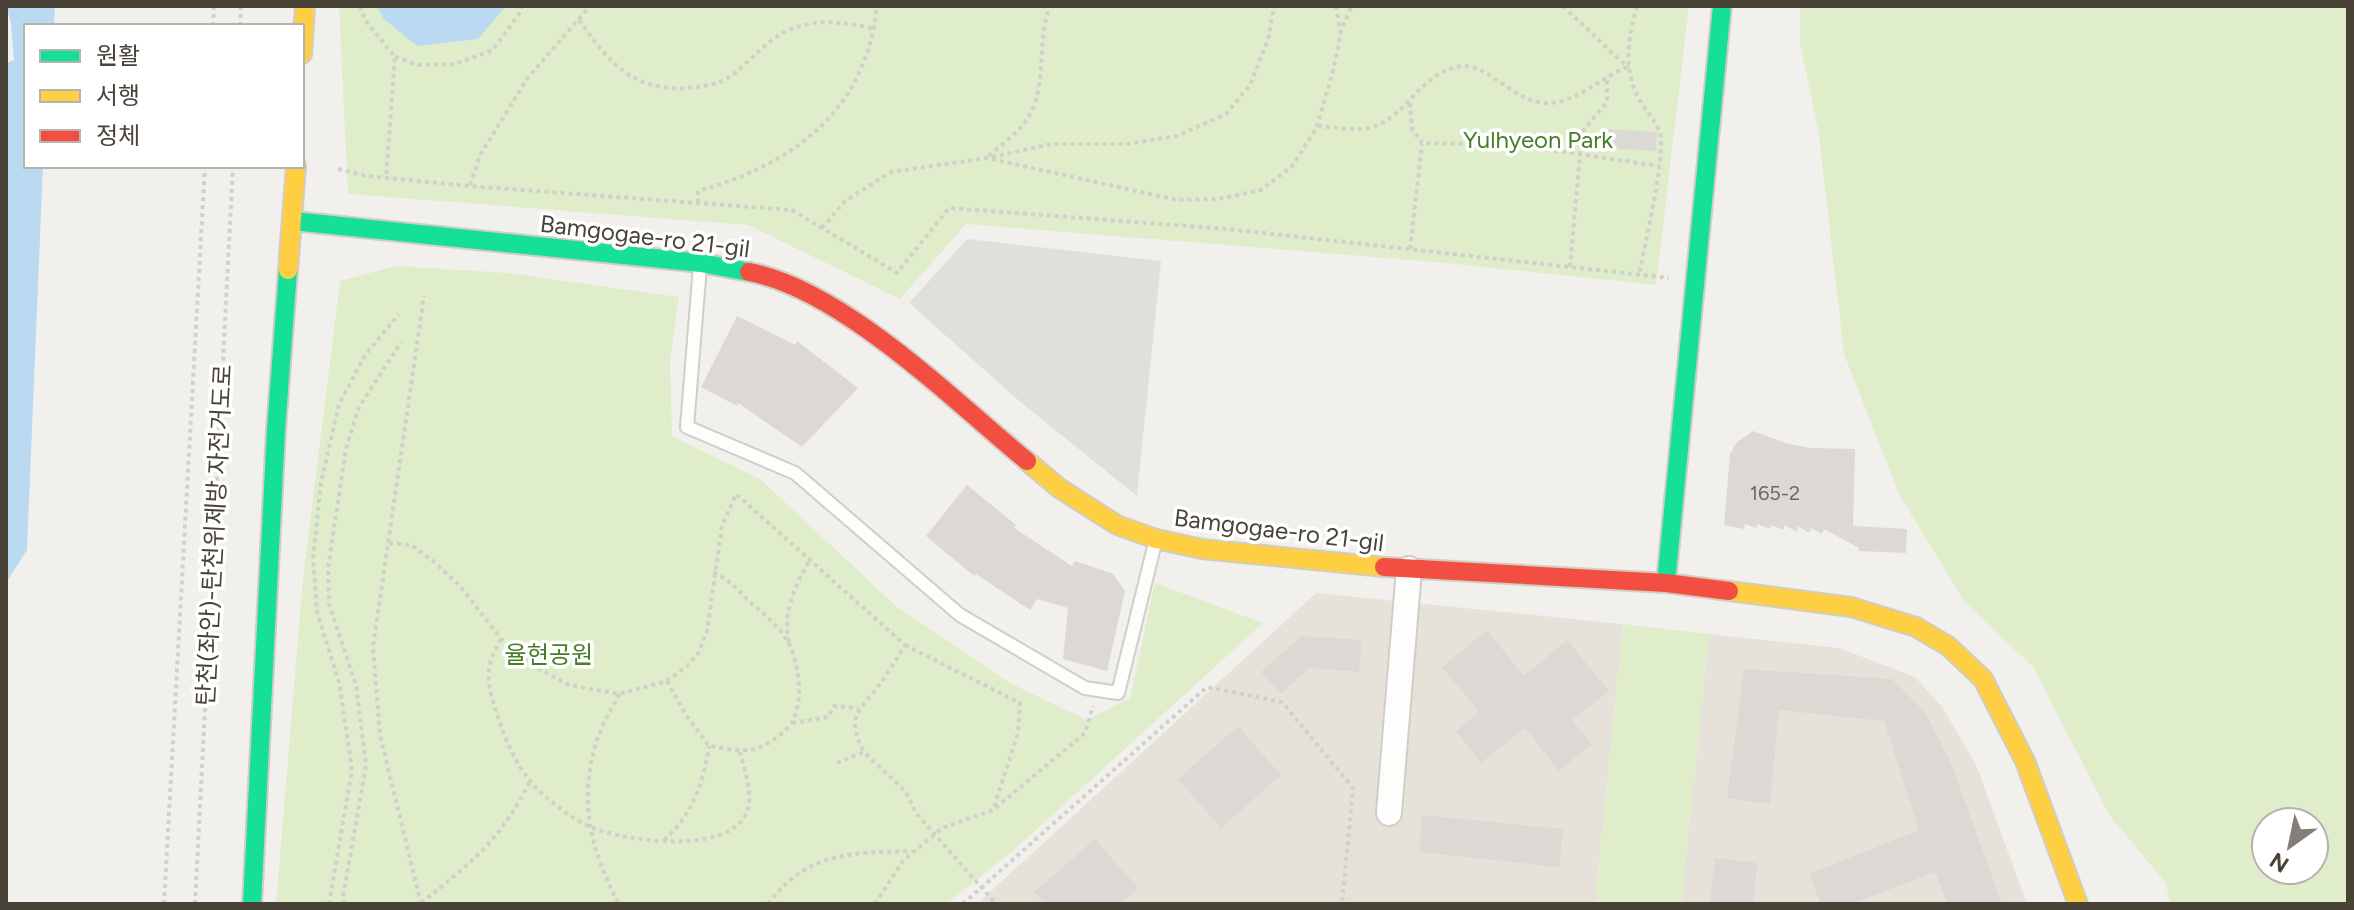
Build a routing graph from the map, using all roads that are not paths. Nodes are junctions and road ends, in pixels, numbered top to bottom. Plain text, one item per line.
1 (1722, 6) edge
2 (296, 168) edge
3 (293, 221) junction
4 (701, 263) junction
5 (1156, 539) junction
6 (1409, 569) junction
7 (1666, 583) junction
8 (1389, 813) dead end
9 (252, 904) edge
10 (2078, 904) edge

1 - 7 street
2 - 3 street
3 - 4 street, Bamgogae-ro 21-gil
3 - 9 street
4 - 5 street, Bamgogae-ro 21-gil
4 - 5 lane
5 - 6 street, Bamgogae-ro 21-gil
6 - 7 street, Bamgogae-ro 21-gil
6 - 8 street
7 - 10 street, Bamgogae-ro 21-gil

